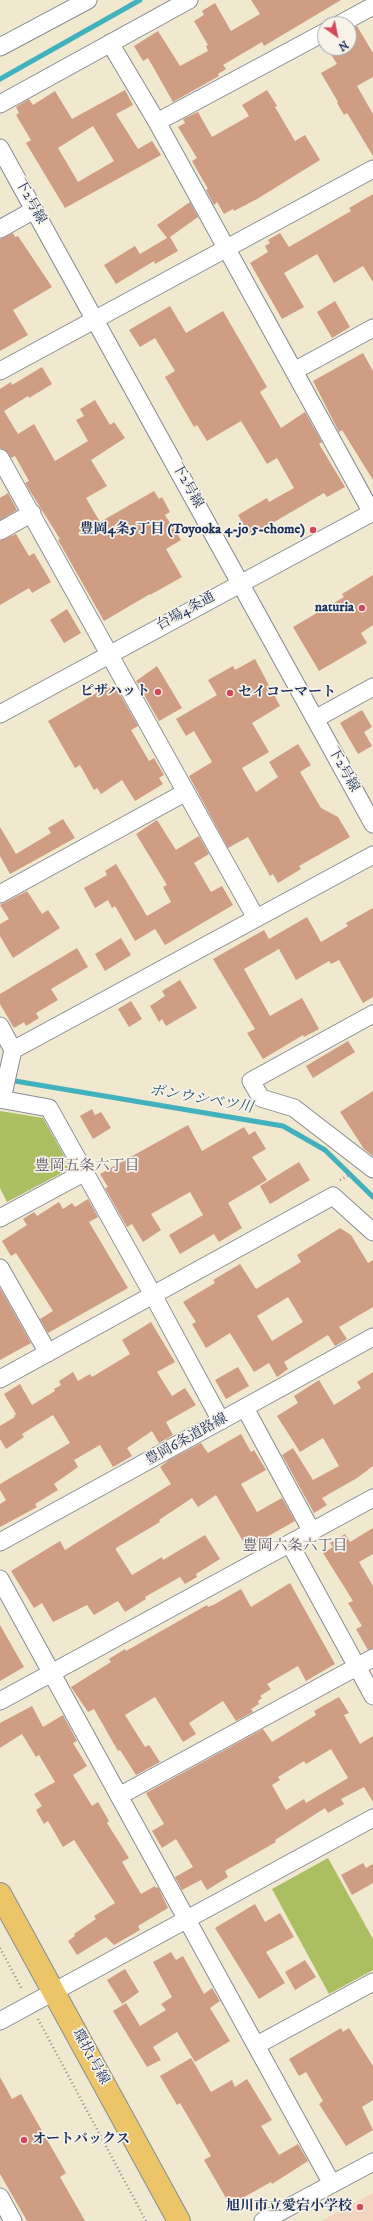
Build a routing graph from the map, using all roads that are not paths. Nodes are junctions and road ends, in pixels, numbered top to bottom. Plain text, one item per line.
1 (88, 0) edge
2 (189, 0) edge
3 (373, 6) edge
4 (355, 16) edge
5 (317, 36) edge
6 (110, 43) junction
7 (0, 47) edge
8 (0, 104) edge
9 (157, 122) junction
10 (0, 148) edge
11 (373, 169) edge
12 (34, 210) junction
13 (0, 229) edge
14 (227, 248) junction
15 (95, 319) junction
16 (373, 328) edge
17 (0, 371) edge
18 (294, 371) junction
19 (0, 458) edge
20 (372, 512) edge
21 (32, 513) junction
22 (0, 531) edge
23 (241, 583) junction
24 (110, 655) junction
25 (373, 687) edge
26 (0, 714) edge
27 (315, 719) junction
28 (186, 792) junction
29 (373, 824) edge
30 (373, 855) edge
31 (0, 894) edge
32 (256, 918) junction
33 (373, 1014) edge
34 (0, 1026) edge
35 (12, 1056) junction
36 (2, 1095) edge
37 (373, 1169) edge
38 (85, 1172) junction
39 (0, 1218) edge
40 (373, 1232) edge
41 (0, 1268) edge
42 (153, 1295) junction
43 (373, 1337) edge
44 (48, 1353) junction
45 (0, 1379) edge
46 (245, 1408) junction
47 (221, 1421) junction
48 (373, 1498) edge
49 (312, 1532) junction
50 (0, 1542) edge
51 (290, 1544) junction
52 (0, 1579) edge
53 (373, 1658) edge
54 (357, 1667) junction
55 (52, 1673) junction
56 (373, 1696) edge
57 (0, 1702) edge
58 (120, 1796) junction
59 (373, 1818) edge
60 (0, 1894) edge
61 (187, 1920) junction
62 (373, 1982) edge
63 (54, 1993) junction
64 (0, 2021) edge
65 (257, 2045) junction
66 (373, 2162) edge
67 (332, 2184) junction
68 (0, 2197) edge
69 (13, 2221) edge
70 (179, 2221) edge
71 (263, 2221) edge

1 - 7 street
2 - 6 street
3 - 4 street
5 - 9 street
6 - 8 street
6 - 9 street
9 - 14 street
10 - 12 street, 下2号線
11 - 14 street
12 - 13 street
12 - 15 street, 下2号線
14 - 15 street
14 - 18 street
15 - 17 street
15 - 23 street, 下2号線
16 - 18 street
18 - 20 street
19 - 21 street
20 - 23 street, 台場4条通
21 - 22 street
21 - 24 street
23 - 24 street, 台場4条通
23 - 27 street, 下2号線
24 - 26 street, 台場4条通
24 - 28 street
25 - 27 street
27 - 29 street, 下2号線
28 - 31 street
28 - 32 street
30 - 32 street
32 - 35 street
33 - 37 street
34 - 35 street
35 - 36 street
36 - 38 street
38 - 39 street
38 - 42 street
40 - 42 street
41 - 44 street
42 - 44 street
42 - 47 street
43 - 46 street, 豊岡6条道路線
44 - 45 street
46 - 47 street, 豊岡6条道路線
46 - 49 street
47 - 50 street, 豊岡6条道路線
48 - 49 street
49 - 51 street
51 - 54 street
51 - 55 street
52 - 55 street
53 - 54 street
54 - 56 street
54 - 58 street
55 - 57 street
55 - 58 street
58 - 61 street
59 - 61 street
60 - 63 main road, 環状1号線
61 - 63 street
61 - 65 street
62 - 65 street
63 - 64 street
63 - 70 main road, 環状1号線
65 - 67 street
66 - 67 street
67 - 71 street
68 - 69 street

